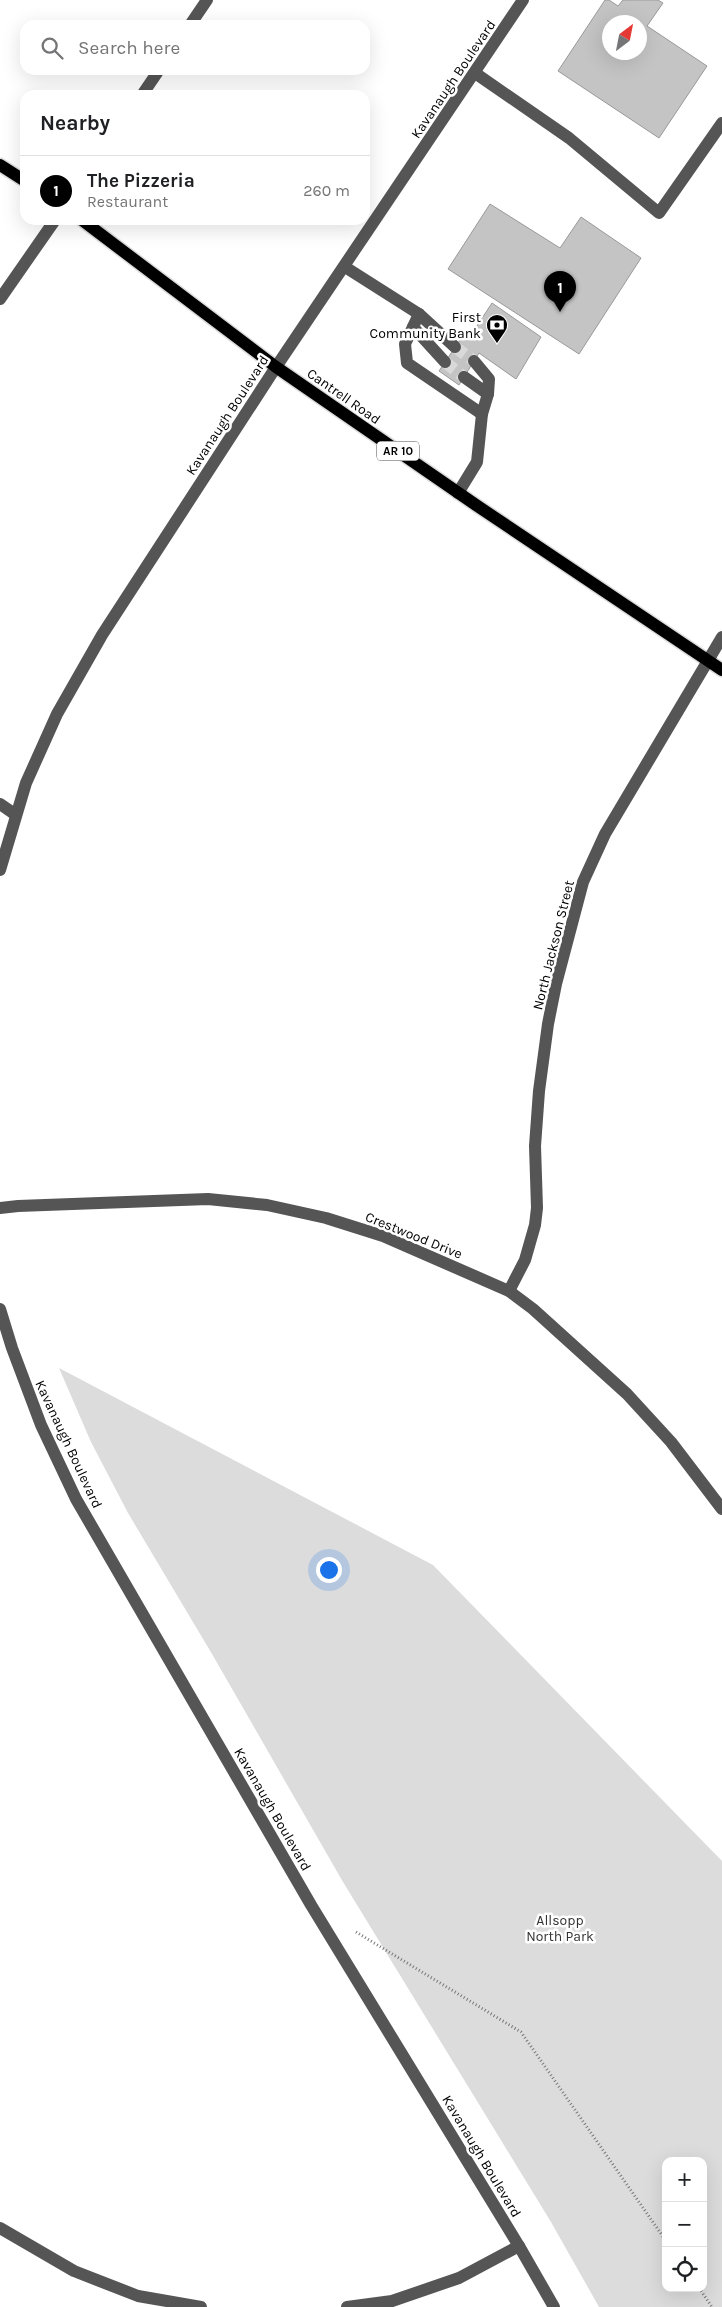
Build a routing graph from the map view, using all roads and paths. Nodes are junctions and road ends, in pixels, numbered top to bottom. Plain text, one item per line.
1 (208, 0) edge
2 (524, 0) edge
3 (194, 20) edge
4 (475, 72) junction
5 (156, 75) edge
6 (145, 90) edge
7 (722, 123) edge
8 (0, 164) edge
9 (20, 178) edge
10 (52, 225) edge
11 (89, 225) edge
12 (345, 267) junction
13 (0, 299) edge
14 (419, 314) junction
15 (413, 326) junction
16 (455, 348) tunnel mouth
17 (474, 361) tunnel mouth
18 (445, 362) tunnel mouth
19 (276, 367) junction
20 (464, 377) tunnel mouth
21 (488, 394) junction
22 (482, 414) junction
23 (458, 493) junction
24 (722, 636) edge
25 (708, 661) junction
26 (722, 670) edge
27 (0, 804) edge
28 (16, 815) junction
29 (0, 870) edge
30 (0, 1208) edge
31 (509, 1291) junction
32 (0, 1309) edge
33 (722, 1509) edge
34 (353, 1930) dead end
35 (0, 2228) edge
36 (662, 2235) edge
37 (520, 2246) junction
38 (701, 2292) edge
39 (139, 2302) edge
40 (391, 2304) edge
41 (201, 2307) edge
42 (347, 2307) edge
43 (554, 2307) edge
44 (712, 2307) edge

1 - 3 street
2 - 4 street, Kavanaugh Boulevard
4 - 7 street
4 - 12 street, Kavanaugh Boulevard
5 - 6 street
8 - 9 main road
10 - 13 street
11 - 19 main road, Cantrell Road / AR 10
12 - 14 street
12 - 19 street, Kavanaugh Boulevard
14 - 15 street
14 - 16 street
15 - 18 street
15 - 22 street
17 - 21 street
19 - 23 main road, Cantrell Road / AR 10
19 - 28 street, Kavanaugh Boulevard
20 - 21 street
21 - 22 street
22 - 23 street
23 - 25 main road, Cantrell Road / AR 10
24 - 25 street, North Jackson Street
25 - 26 main road, Cantrell Road / AR 10
25 - 31 street, North Jackson Street
27 - 28 street
28 - 29 street, Kavanaugh Boulevard
30 - 31 street, Crestwood Drive
31 - 33 street, Crestwood Drive
32 - 37 street, Kavanaugh Boulevard
34 - 36 path
35 - 39 street
37 - 40 street
37 - 43 street, Kavanaugh Boulevard
38 - 44 path
39 - 41 street
40 - 42 street

